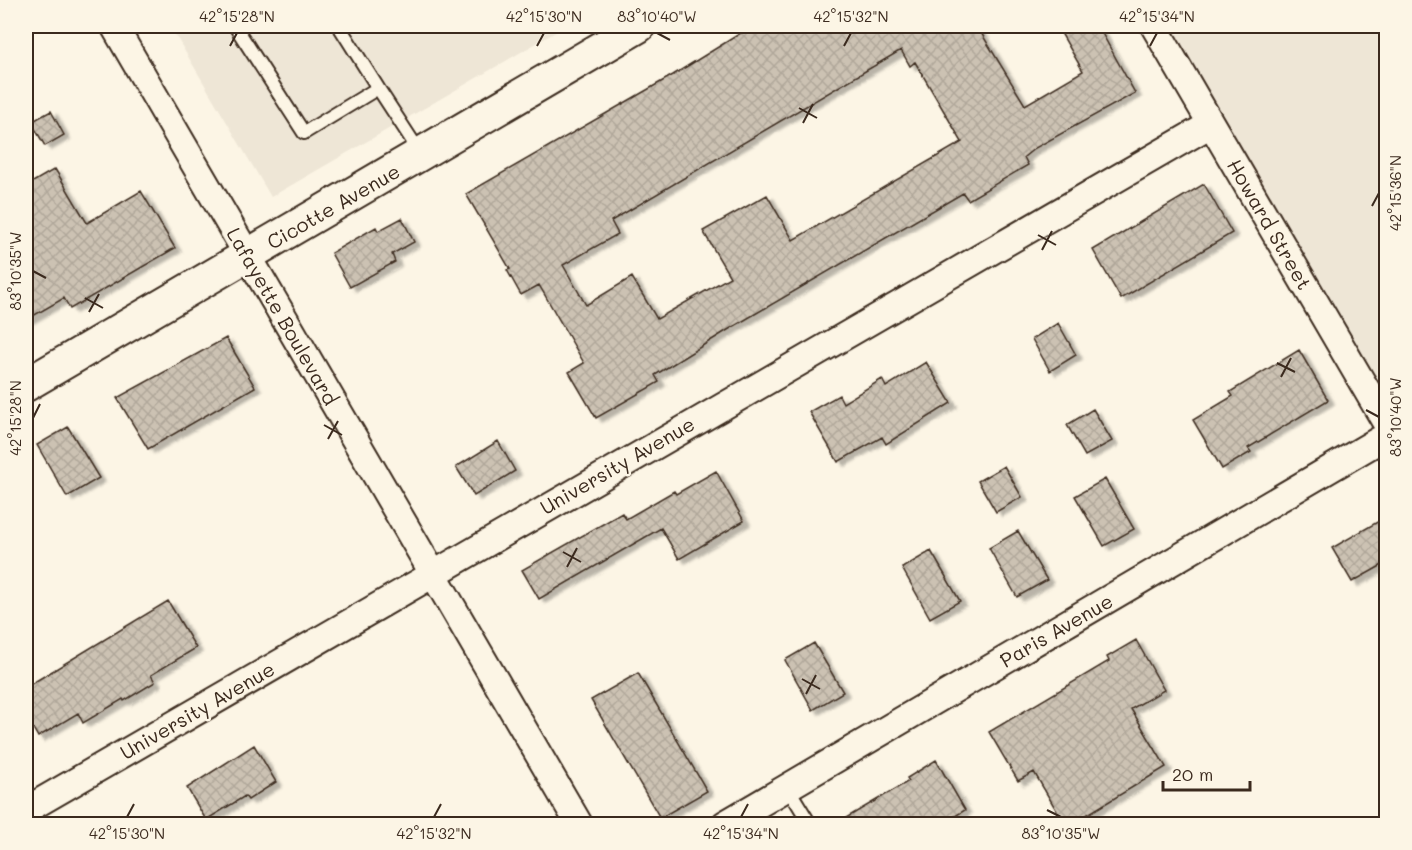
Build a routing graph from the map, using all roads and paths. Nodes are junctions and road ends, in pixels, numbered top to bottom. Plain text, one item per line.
1 (114, 26) edge
2 (236, 26) edge
3 (339, 26) edge
4 (639, 26) edge
5 (1154, 26) edge
6 (378, 88) junction
7 (1211, 124) junction
8 (421, 154) junction
9 (248, 256) junction
10 (26, 385) edge
11 (1386, 423) edge
12 (1386, 436) edge
13 (432, 573) junction
14 (788, 788) junction
15 (26, 810) edge
16 (579, 825) edge
17 (725, 825) edge
18 (810, 825) edge

1 - 9 street, Lafayette Boulevard
2 - 6 lane
3 - 6 lane
4 - 8 street, Cicotte Avenue
5 - 7 street, Howard Street
6 - 8 lane
7 - 11 street, Howard Street
7 - 13 street, University Avenue
8 - 9 street, Cicotte Avenue
9 - 10 street, Cicotte Avenue
9 - 13 street, Lafayette Boulevard
12 - 14 street, Paris Avenue
13 - 15 street, University Avenue
13 - 16 street, Lafayette Boulevard
14 - 17 street, Paris Avenue
14 - 18 lane

